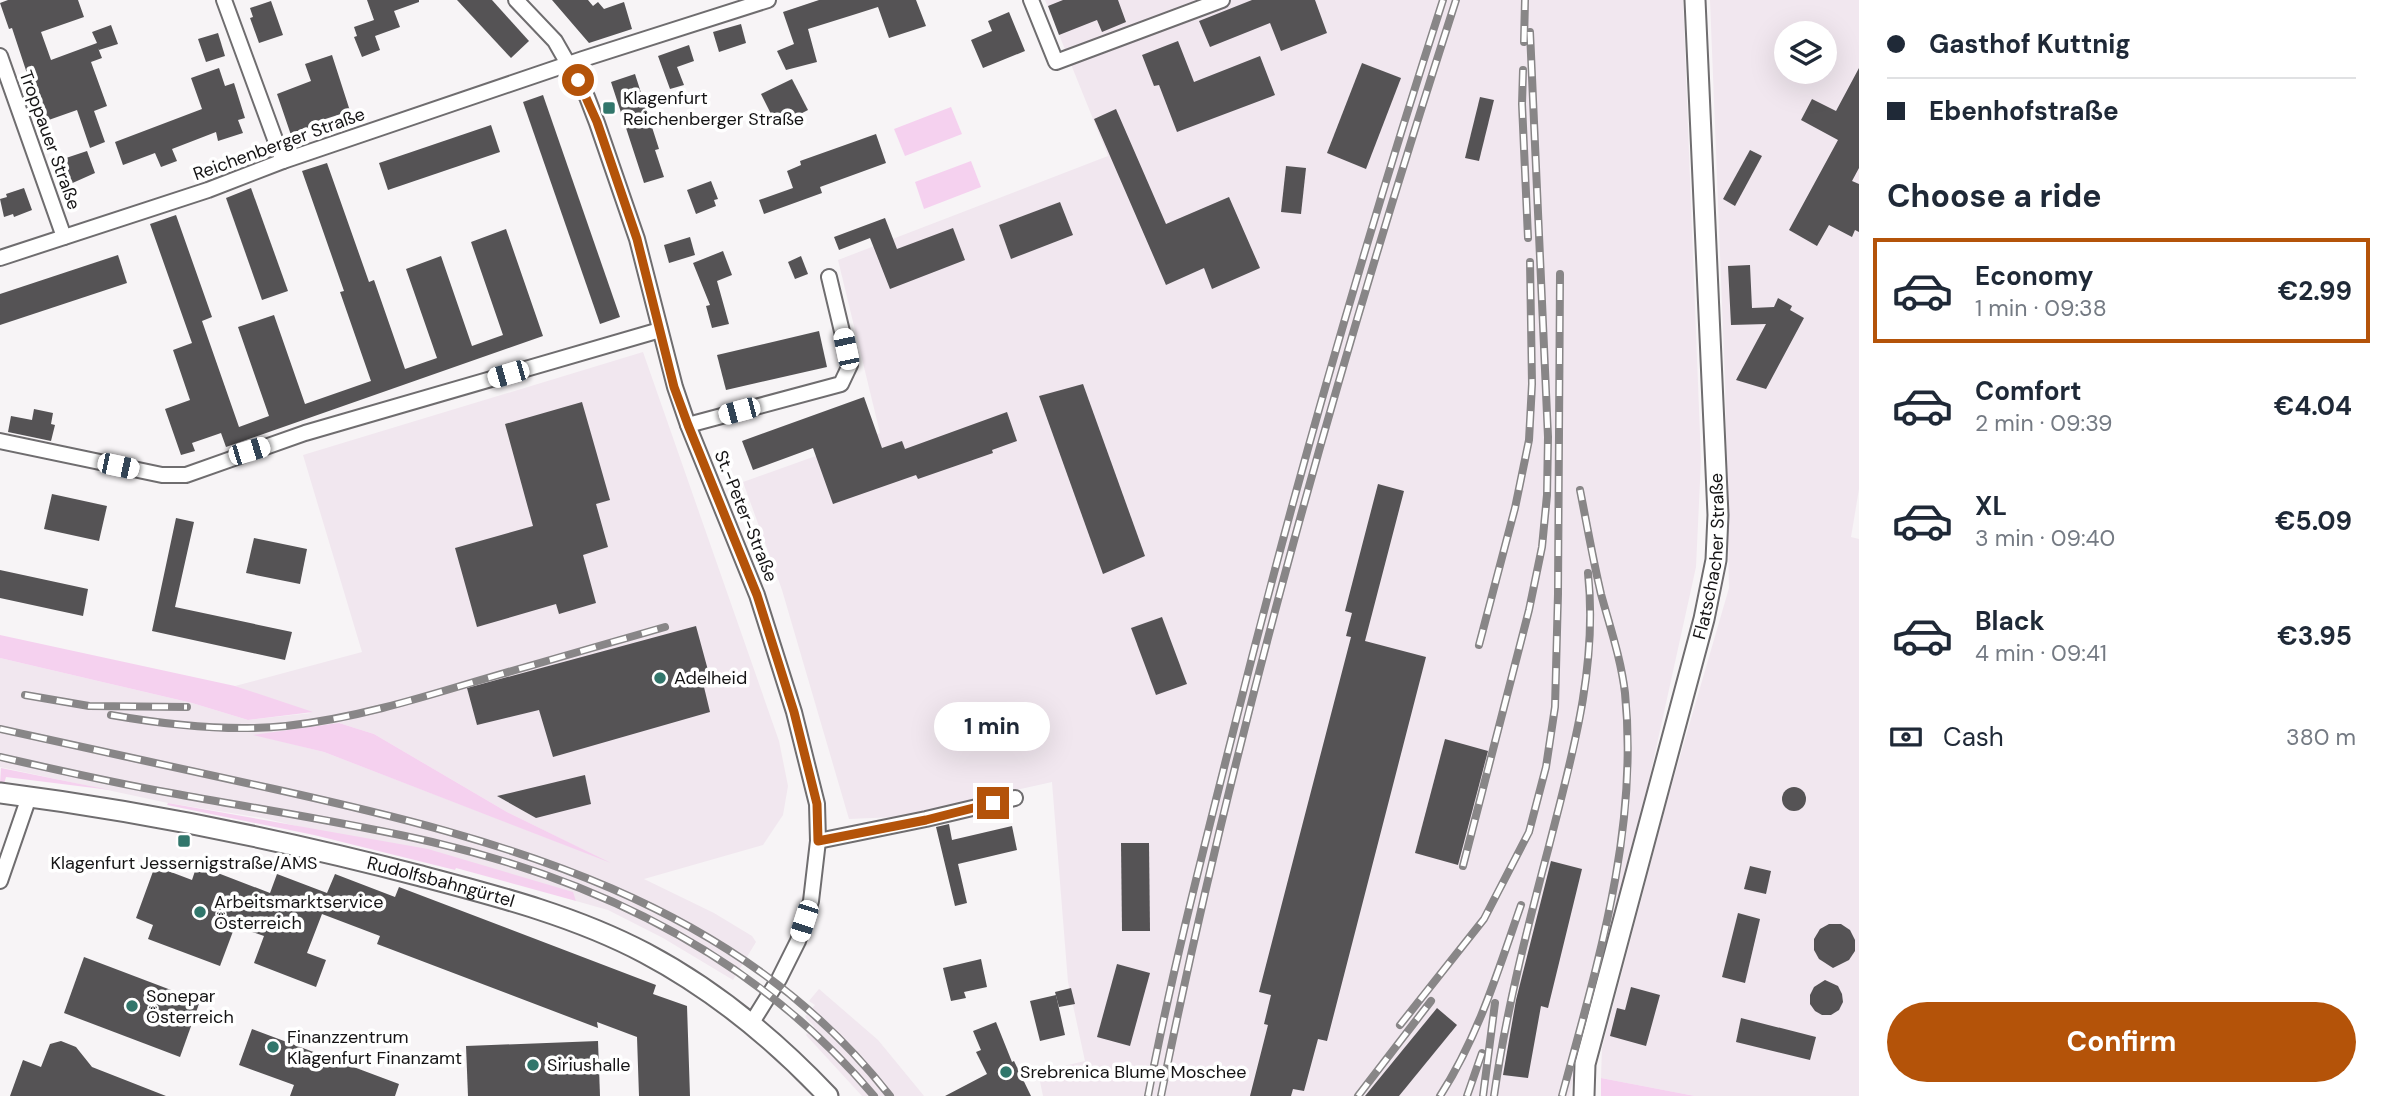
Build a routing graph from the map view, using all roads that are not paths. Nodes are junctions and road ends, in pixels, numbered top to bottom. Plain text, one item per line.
1 (224, 0) edge
2 (516, 0) edge
3 (768, 0) edge
4 (1031, 0) edge
5 (1222, 0) edge
6 (1695, 0) edge
7 (0, 56) edge
8 (569, 64) junction
9 (283, 161) junction
10 (64, 237) junction
11 (0, 258) edge
12 (829, 277) dead end
13 (660, 330) junction
14 (688, 425) junction
15 (0, 440) edge
16 (0, 793) edge
17 (29, 797) junction
18 (1015, 797) dead end
19 (818, 841) junction
20 (0, 881) edge
21 (751, 1024) junction
22 (828, 1096) edge
23 (1584, 1096) edge

1 - 9 street
2 - 8 street, St.-Peter-Straße
3 - 8 street, Reichenberger Straße
4 - 5 street
6 - 23 street, Flatschacher Straße
7 - 10 street, Troppauer Straße
8 - 9 street, Reichenberger Straße
8 - 13 street, St.-Peter-Straße
9 - 10 street, Reichenberger Straße
10 - 11 street, Reichenberger Straße
12 - 14 street
13 - 14 street, St.-Peter-Straße
13 - 15 street
14 - 19 street, St.-Peter-Straße
16 - 17 street, Rudolfsbahngürtel
17 - 20 street
17 - 21 street, Rudolfsbahngürtel
18 - 19 street
19 - 21 street, St.-Peter-Straße
21 - 22 street, Rudolfsbahngürtel

